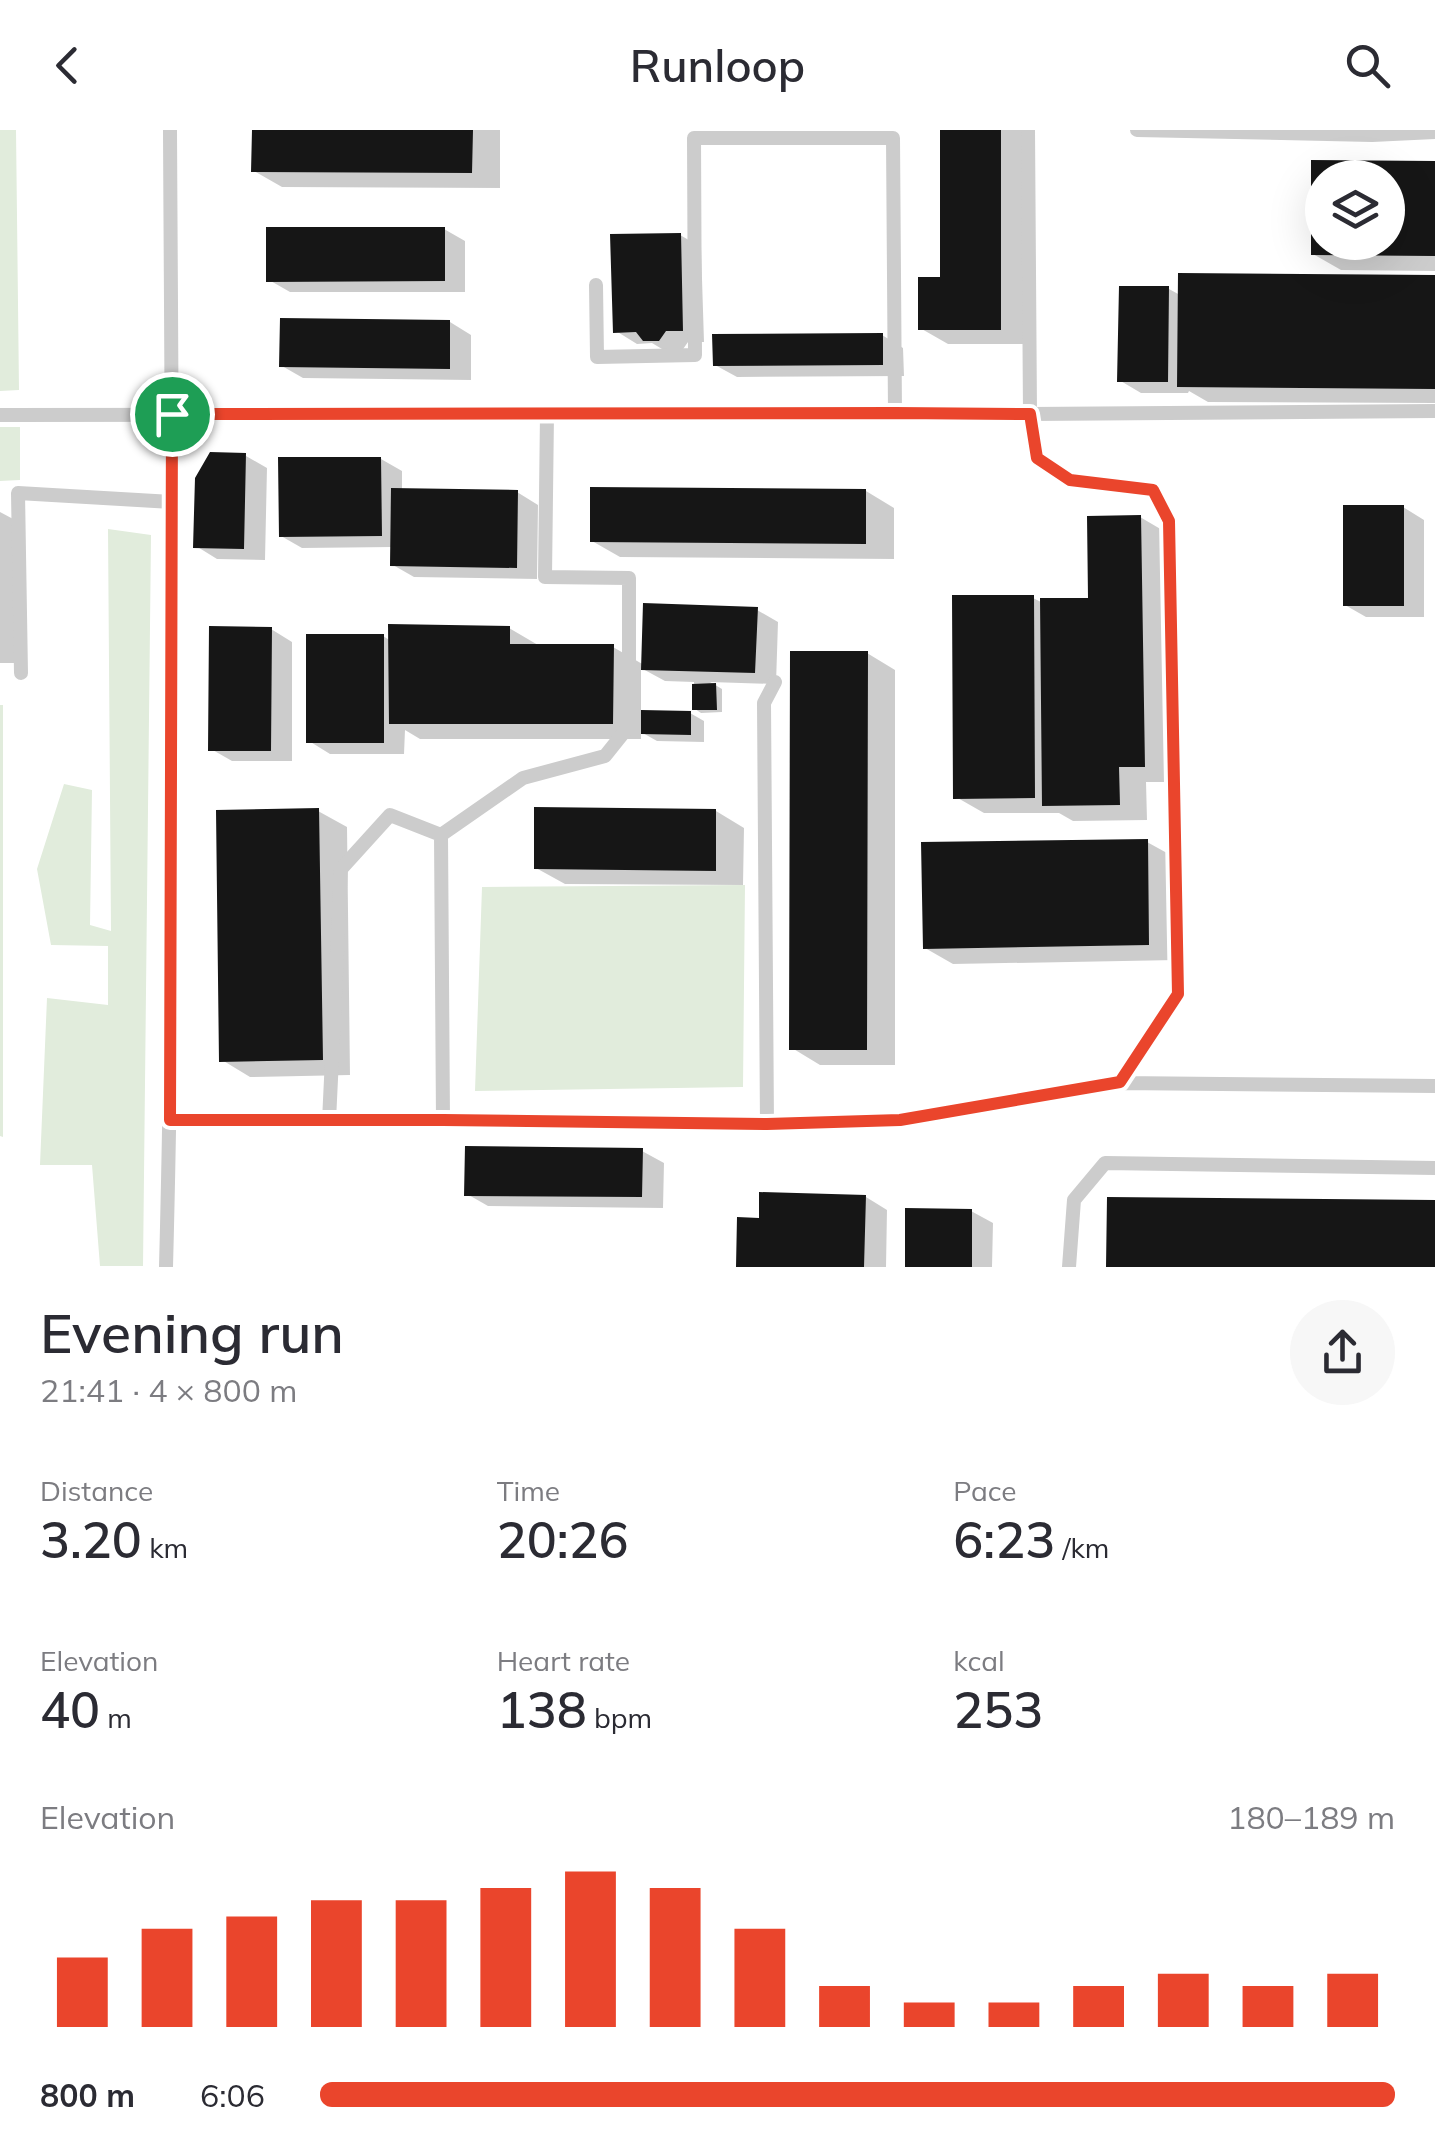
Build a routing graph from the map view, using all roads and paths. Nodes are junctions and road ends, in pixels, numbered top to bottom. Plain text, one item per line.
1 (170, 130) edge
2 (1028, 130) edge
3 (1137, 130) edge
4 (1435, 132) edge
5 (596, 285) dead end
6 (1435, 411) edge
7 (895, 413) junction
8 (0, 414) edge
9 (172, 414) junction
10 (547, 414) junction
11 (1030, 414) junction
12 (172, 502) junction
13 (22, 672) dead end
14 (776, 682) dead end
15 (441, 835) junction
16 (1120, 1082) junction
17 (1435, 1086) edge
18 (170, 1120) junction
19 (443, 1120) junction
20 (328, 1121) junction
21 (767, 1124) junction
22 (1435, 1168) edge
23 (166, 1267) edge
24 (1068, 1267) edge

1 - 9 lane
2 - 11 lane
3 - 4 lane
5 - 7 lane
6 - 11 lane
7 - 10 lane
7 - 11 lane
8 - 9 lane
9 - 10 lane
9 - 12 lane
10 - 15 lane
11 - 16 lane
12 - 13 lane
12 - 18 lane
14 - 21 lane
15 - 19 lane
15 - 20 lane
16 - 17 lane
16 - 21 lane
18 - 20 lane
18 - 23 lane
19 - 20 lane
19 - 21 lane
22 - 24 lane

